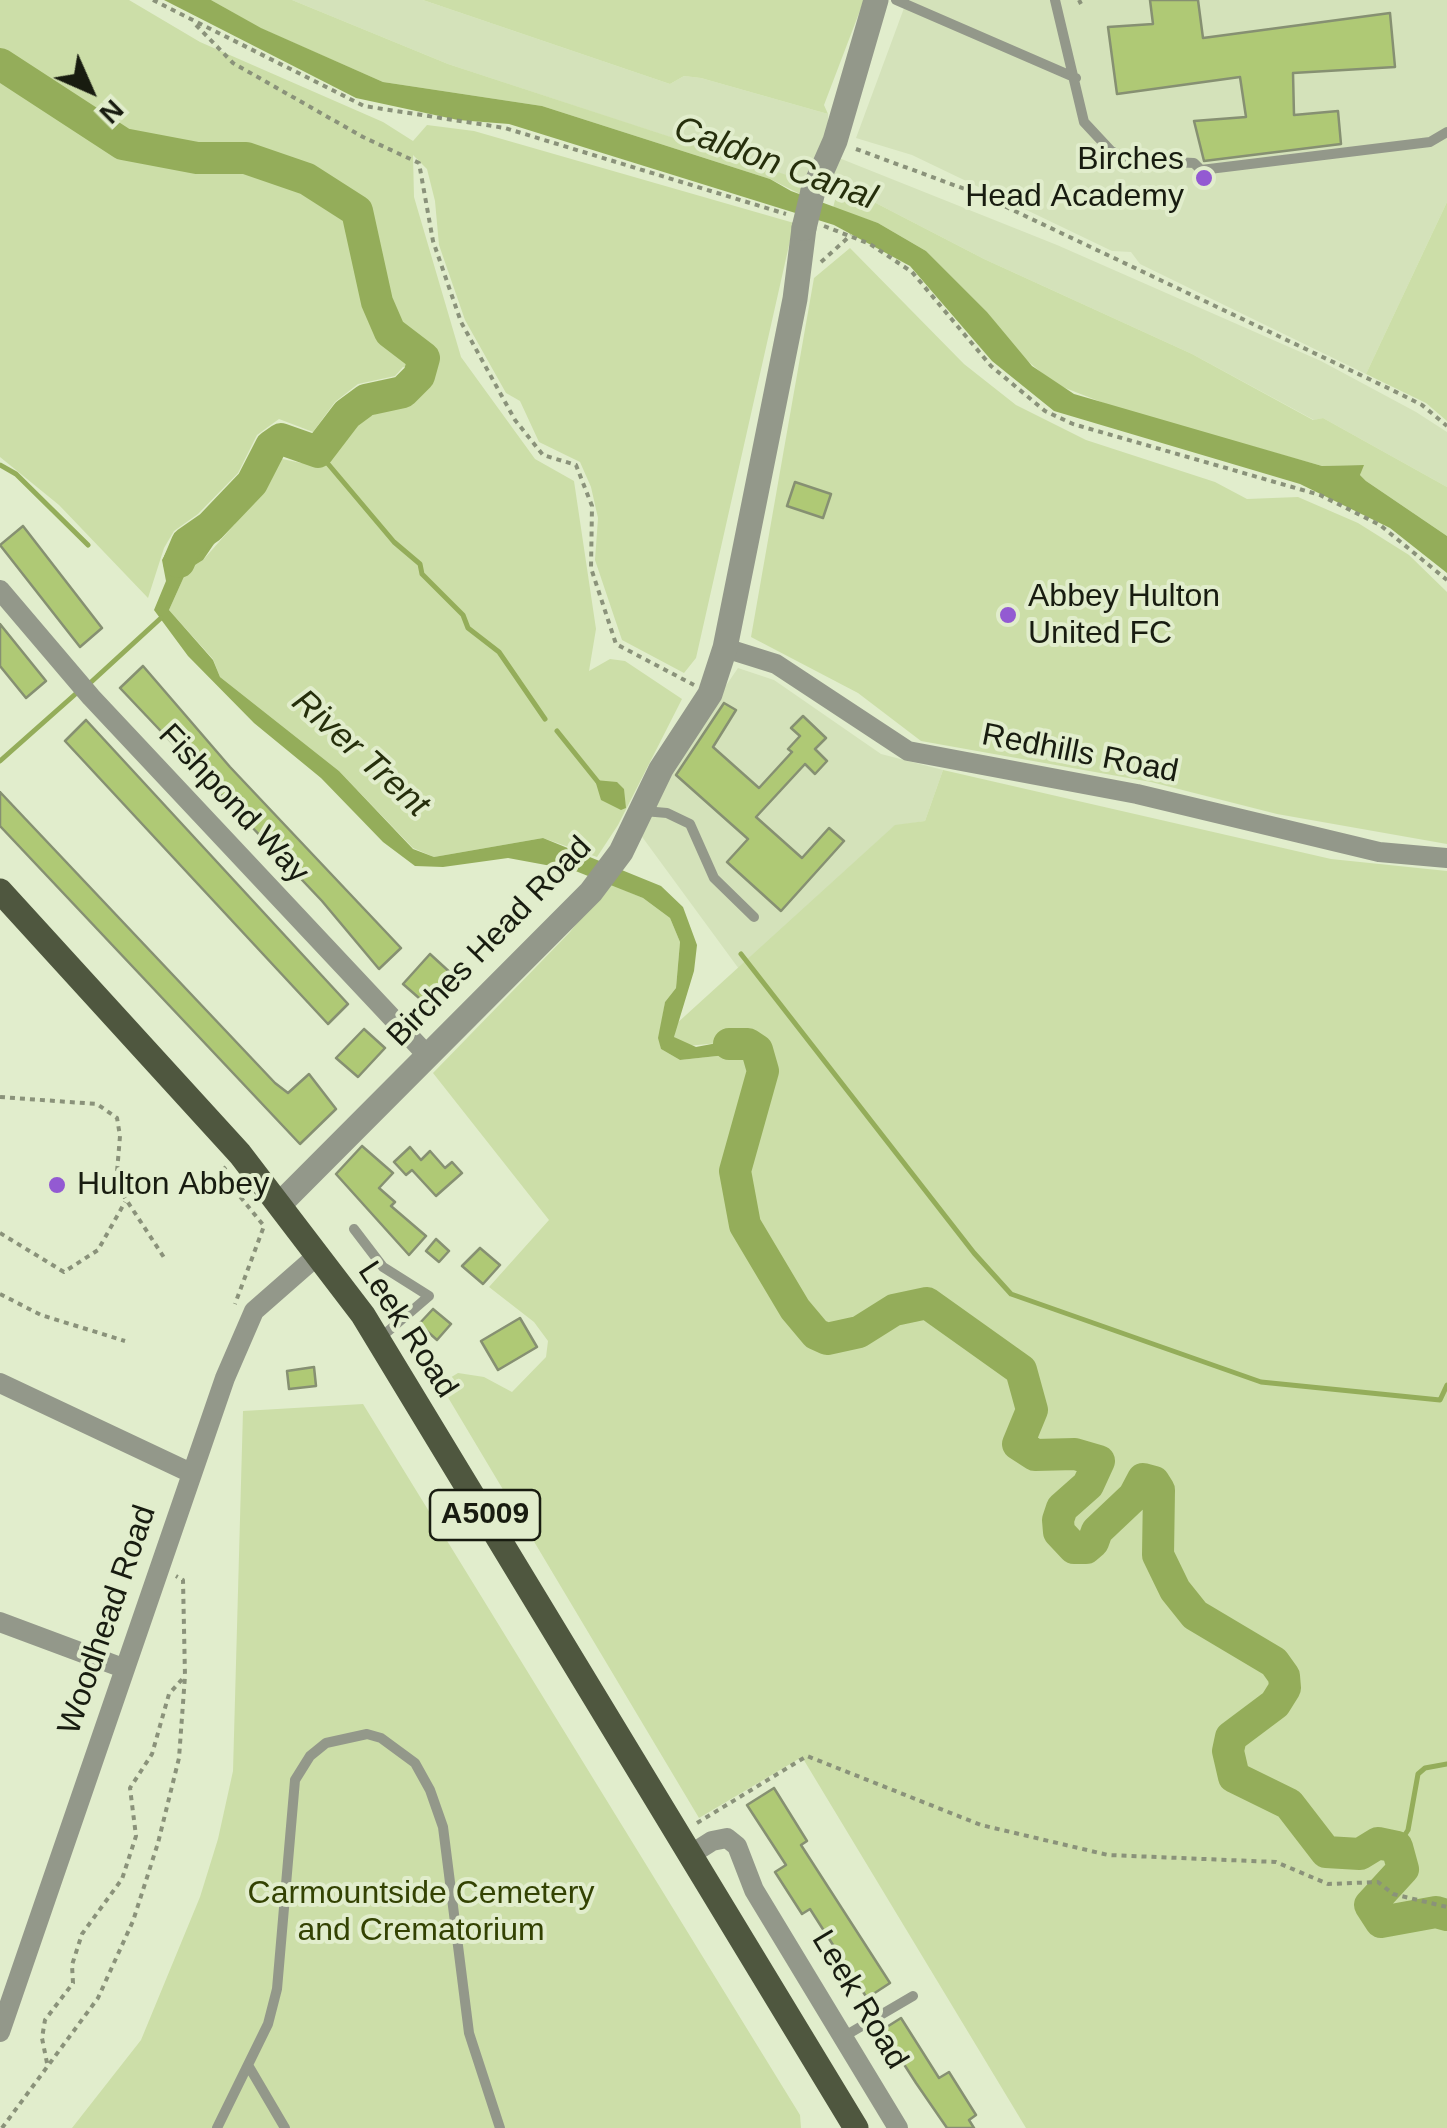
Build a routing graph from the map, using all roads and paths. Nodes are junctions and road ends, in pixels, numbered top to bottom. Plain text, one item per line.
1 (154, 0) edge
2 (876, 0) edge
3 (896, 0) edge
4 (1055, 0) edge
5 (193, 22) junction
6 (1076, 78) junction
7 (1447, 132) edge
8 (835, 141) junction
9 (806, 222) junction
10 (1447, 426) edge
11 (1447, 580) edge
12 (0, 590) edge
13 (725, 648) junction
14 (710, 694) junction
15 (643, 811) junction
16 (1447, 858) edge
17 (0, 892) edge
18 (754, 917) dead end
19 (427, 1055) junction
20 (0, 1097) edge
21 (240, 1154) junction
22 (126, 1200) junction
23 (280, 1204) junction
24 (354, 1229) dead end
25 (0, 1234) edge
26 (318, 1254) junction
27 (165, 1259) dead end
28 (0, 1294) edge
29 (229, 1318) dead end
30 (378, 1340) junction
31 (124, 1341) dead end
32 (0, 1383) edge
33 (190, 1474) junction
34 (158, 1566) junction
35 (0, 1622) edge
36 (123, 1668) junction
37 (185, 1676) junction
38 (684, 1845) junction
39 (1447, 1907) edge
40 (913, 1996) dead end
41 (0, 2032) edge
42 (843, 2037) junction
43 (48, 2066) junction
44 (248, 2066) junction
45 (2, 2128) edge
46 (217, 2128) edge
47 (285, 2128) edge
48 (500, 2128) edge
49 (856, 2128) edge
50 (898, 2128) edge

1 - 5 path
2 - 8 street
3 - 6 lane
4 - 6 lane
5 - 9 path
5 - 14 path
6 - 7 lane
8 - 9 street, Birches Head Road, bridge
8 - 10 path
9 - 11 path
9 - 13 street, Birches Head Road
12 - 19 street, Fishpond Way
13 - 14 street, Birches Head Road
13 - 16 street, Redhills Road
14 - 15 street, Birches Head Road
15 - 18 lane
15 - 19 street, Birches Head Road
17 - 21 main road, Leek Road / A5009
19 - 23 street, Birches Head Road
20 - 22 path
21 - 23 main road, Leek Road / A5009
21 - 29 path
22 - 25 path
22 - 27 path
23 - 26 main road, Leek Road / A5009
24 - 30 lane
26 - 30 main road, Leek Road / A5009
26 - 33 street, Woodhead Road
28 - 31 path
30 - 38 main road, Leek Road / A5009
32 - 33 street
33 - 34 street, Woodhead Road
34 - 36 street, Woodhead Road
34 - 37 path
35 - 36 street
36 - 41 street, Woodhead Road
37 - 43 path
37 - 43 path
38 - 39 path
38 - 42 street, Leek Road
38 - 49 main road, Leek Road / A5009
40 - 42 lane
42 - 50 street, Leek Road
43 - 45 path
44 - 46 lane
44 - 47 lane
44 - 48 lane

